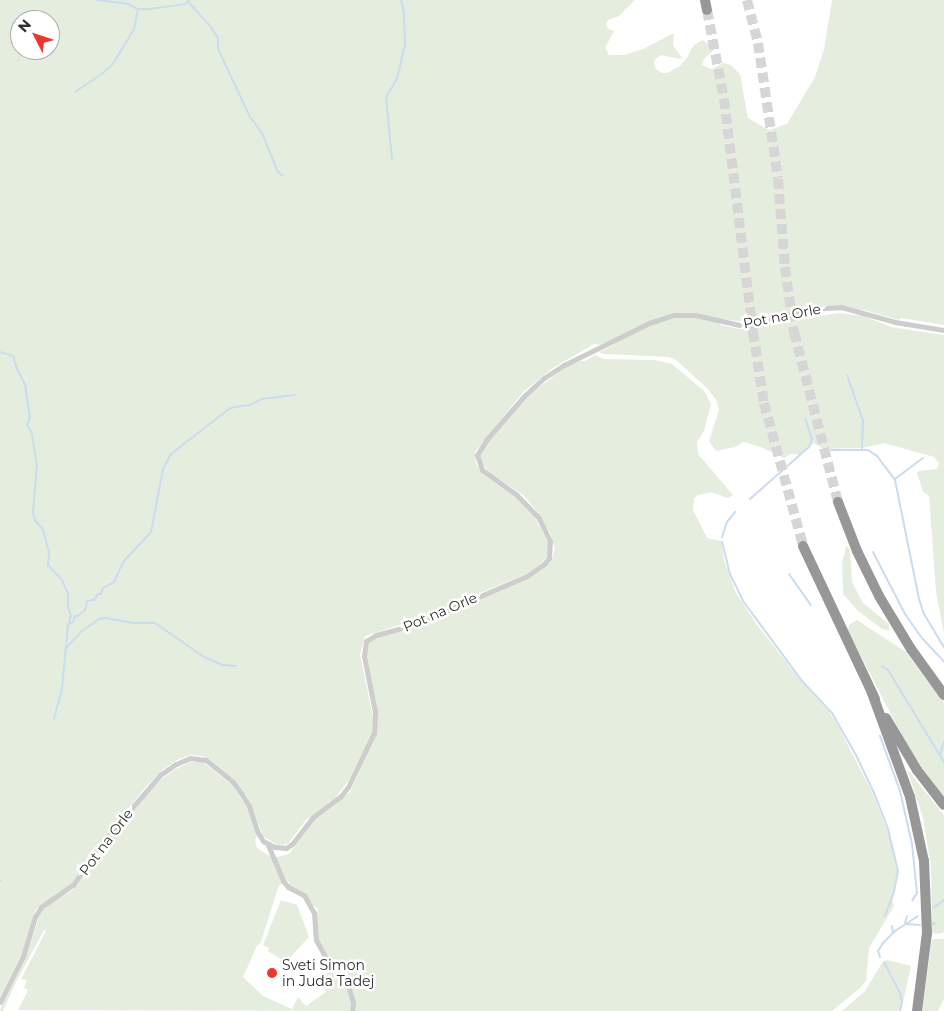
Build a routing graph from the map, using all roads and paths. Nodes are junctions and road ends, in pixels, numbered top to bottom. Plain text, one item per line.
1 (944, 330) edge
2 (838, 502) tunnel mouth
3 (803, 546) tunnel mouth
4 (917, 658) junction
5 (944, 684) edge
6 (872, 693) junction
7 (944, 696) edge
8 (944, 805) edge
9 (268, 845) junction
10 (0, 1002) edge
11 (352, 1011) edge
12 (918, 1011) edge

1 - 9 street, Pot na Orle
2 - 4 highway
3 - 6 highway
4 - 5 highway
4 - 7 highway
6 - 8 highway
6 - 12 highway
9 - 10 street, Pot na Orle
9 - 11 street

